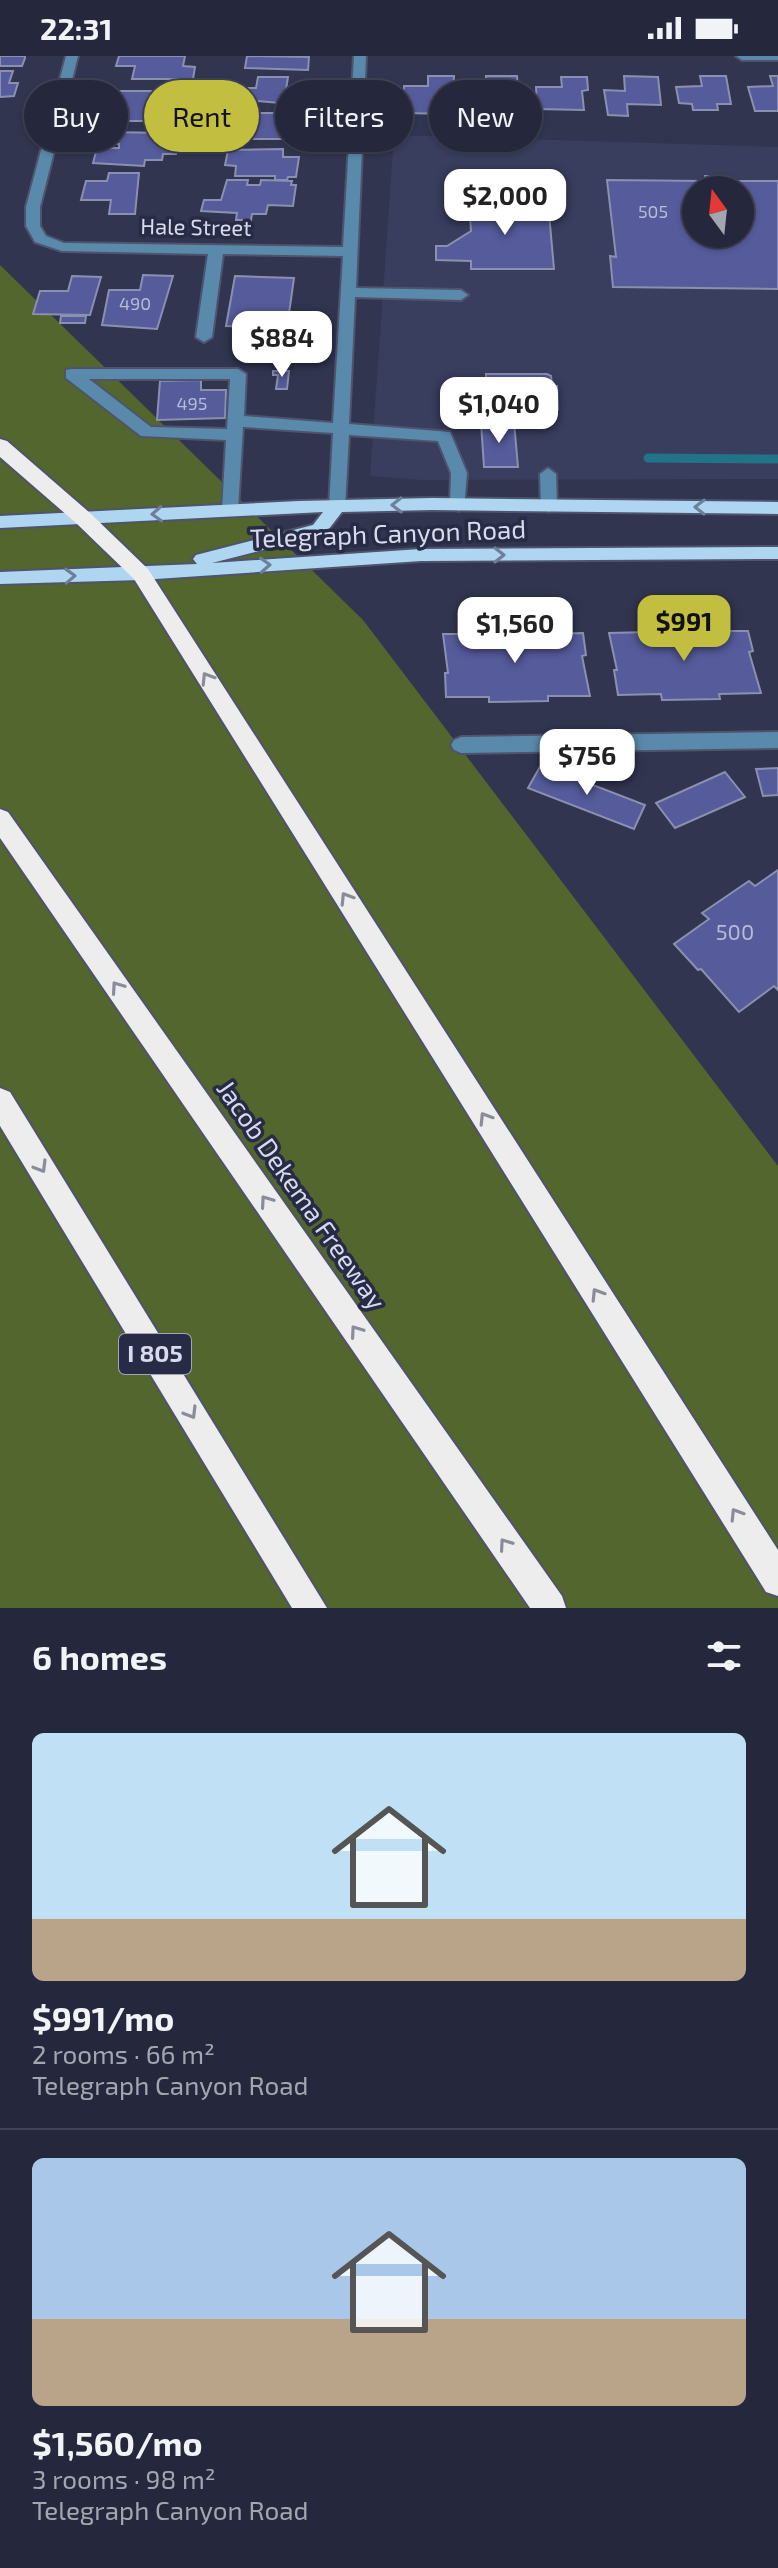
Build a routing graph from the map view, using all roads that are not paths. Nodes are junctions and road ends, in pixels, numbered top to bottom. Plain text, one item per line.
1 (72, 56) edge
2 (360, 56) edge
3 (742, 56) edge
4 (778, 56) edge
5 (216, 249) junction
6 (352, 252) junction
7 (349, 292) junction
8 (461, 295) dead end
9 (204, 337) dead end
10 (235, 428) junction
11 (343, 429) junction
12 (0, 446) edge
13 (548, 474) dead end
14 (458, 505) junction
15 (549, 506) junction
16 (337, 507) junction
17 (778, 508) edge
18 (230, 510) junction
19 (83, 518) junction
20 (0, 522) edge
21 (778, 553) edge
22 (150, 572) junction
23 (0, 578) edge
24 (778, 740) edge
25 (461, 745) dead end
26 (0, 819) edge
27 (0, 1101) edge
28 (778, 1580) edge
29 (311, 1608) edge
30 (550, 1608) edge

1 - 5 street, Hale Street
2 - 6 street
3 - 4 street
5 - 6 street, Hale Street
5 - 9 street
6 - 7 street
7 - 8 street
7 - 11 street
10 - 10 street
10 - 11 street
10 - 18 street
11 - 14 street
11 - 16 street
12 - 19 highway
13 - 15 street
14 - 15 main road, Telegraph Canyon Road
14 -> 16 main road, Telegraph Canyon Road
17 -> 15 main road, Telegraph Canyon Road
16 - 18 main road, Telegraph Canyon Road
16 - 22 main road
18 -> 19 main road, Telegraph Canyon Road
19 - 20 main road, Telegraph Canyon Road
19 - 22 highway
22 -> 21 main road, Telegraph Canyon Road
23 -> 22 main road, Telegraph Canyon Road
28 -> 22 highway
24 - 25 street
30 -> 26 highway, Jacob Dekema Freeway
27 -> 29 highway, I 805

